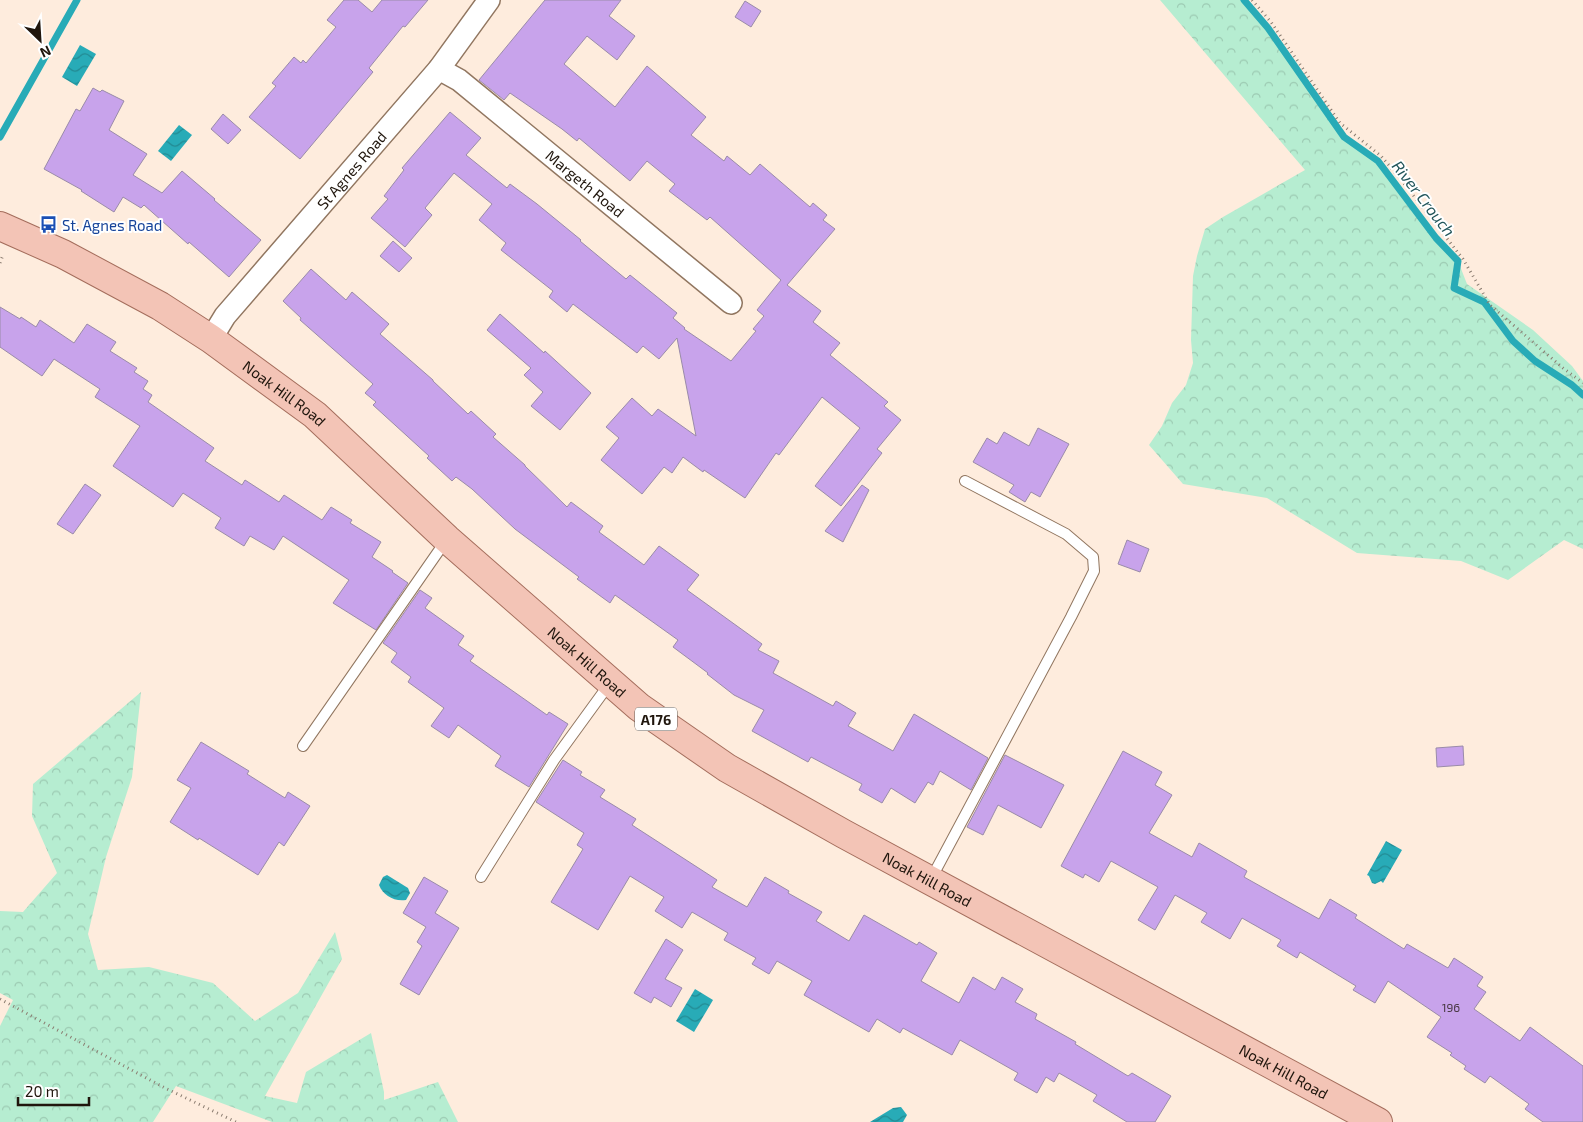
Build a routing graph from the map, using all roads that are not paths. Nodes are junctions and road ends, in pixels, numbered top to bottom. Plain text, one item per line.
1 (489, 0) edge
2 (439, 69) junction
3 (0, 226) edge
4 (730, 303) dead end
5 (211, 339) junction
6 (964, 481) dead end
7 (447, 539) junction
8 (611, 682) junction
9 (303, 746) dead end
10 (481, 878) dead end
11 (930, 880) junction
12 (1378, 1122) edge

1 - 2 street, St Agnes Road
2 - 4 street, Margeth Road
2 - 5 street, St Agnes Road
3 - 5 main road, Noak Hill Road / A176
5 - 7 main road, Noak Hill Road / A176
6 - 11 lane
7 - 8 main road, Noak Hill Road / A176
7 - 9 lane
8 - 10 lane
8 - 11 main road, Noak Hill Road / A176
11 - 12 main road, Noak Hill Road / A176

